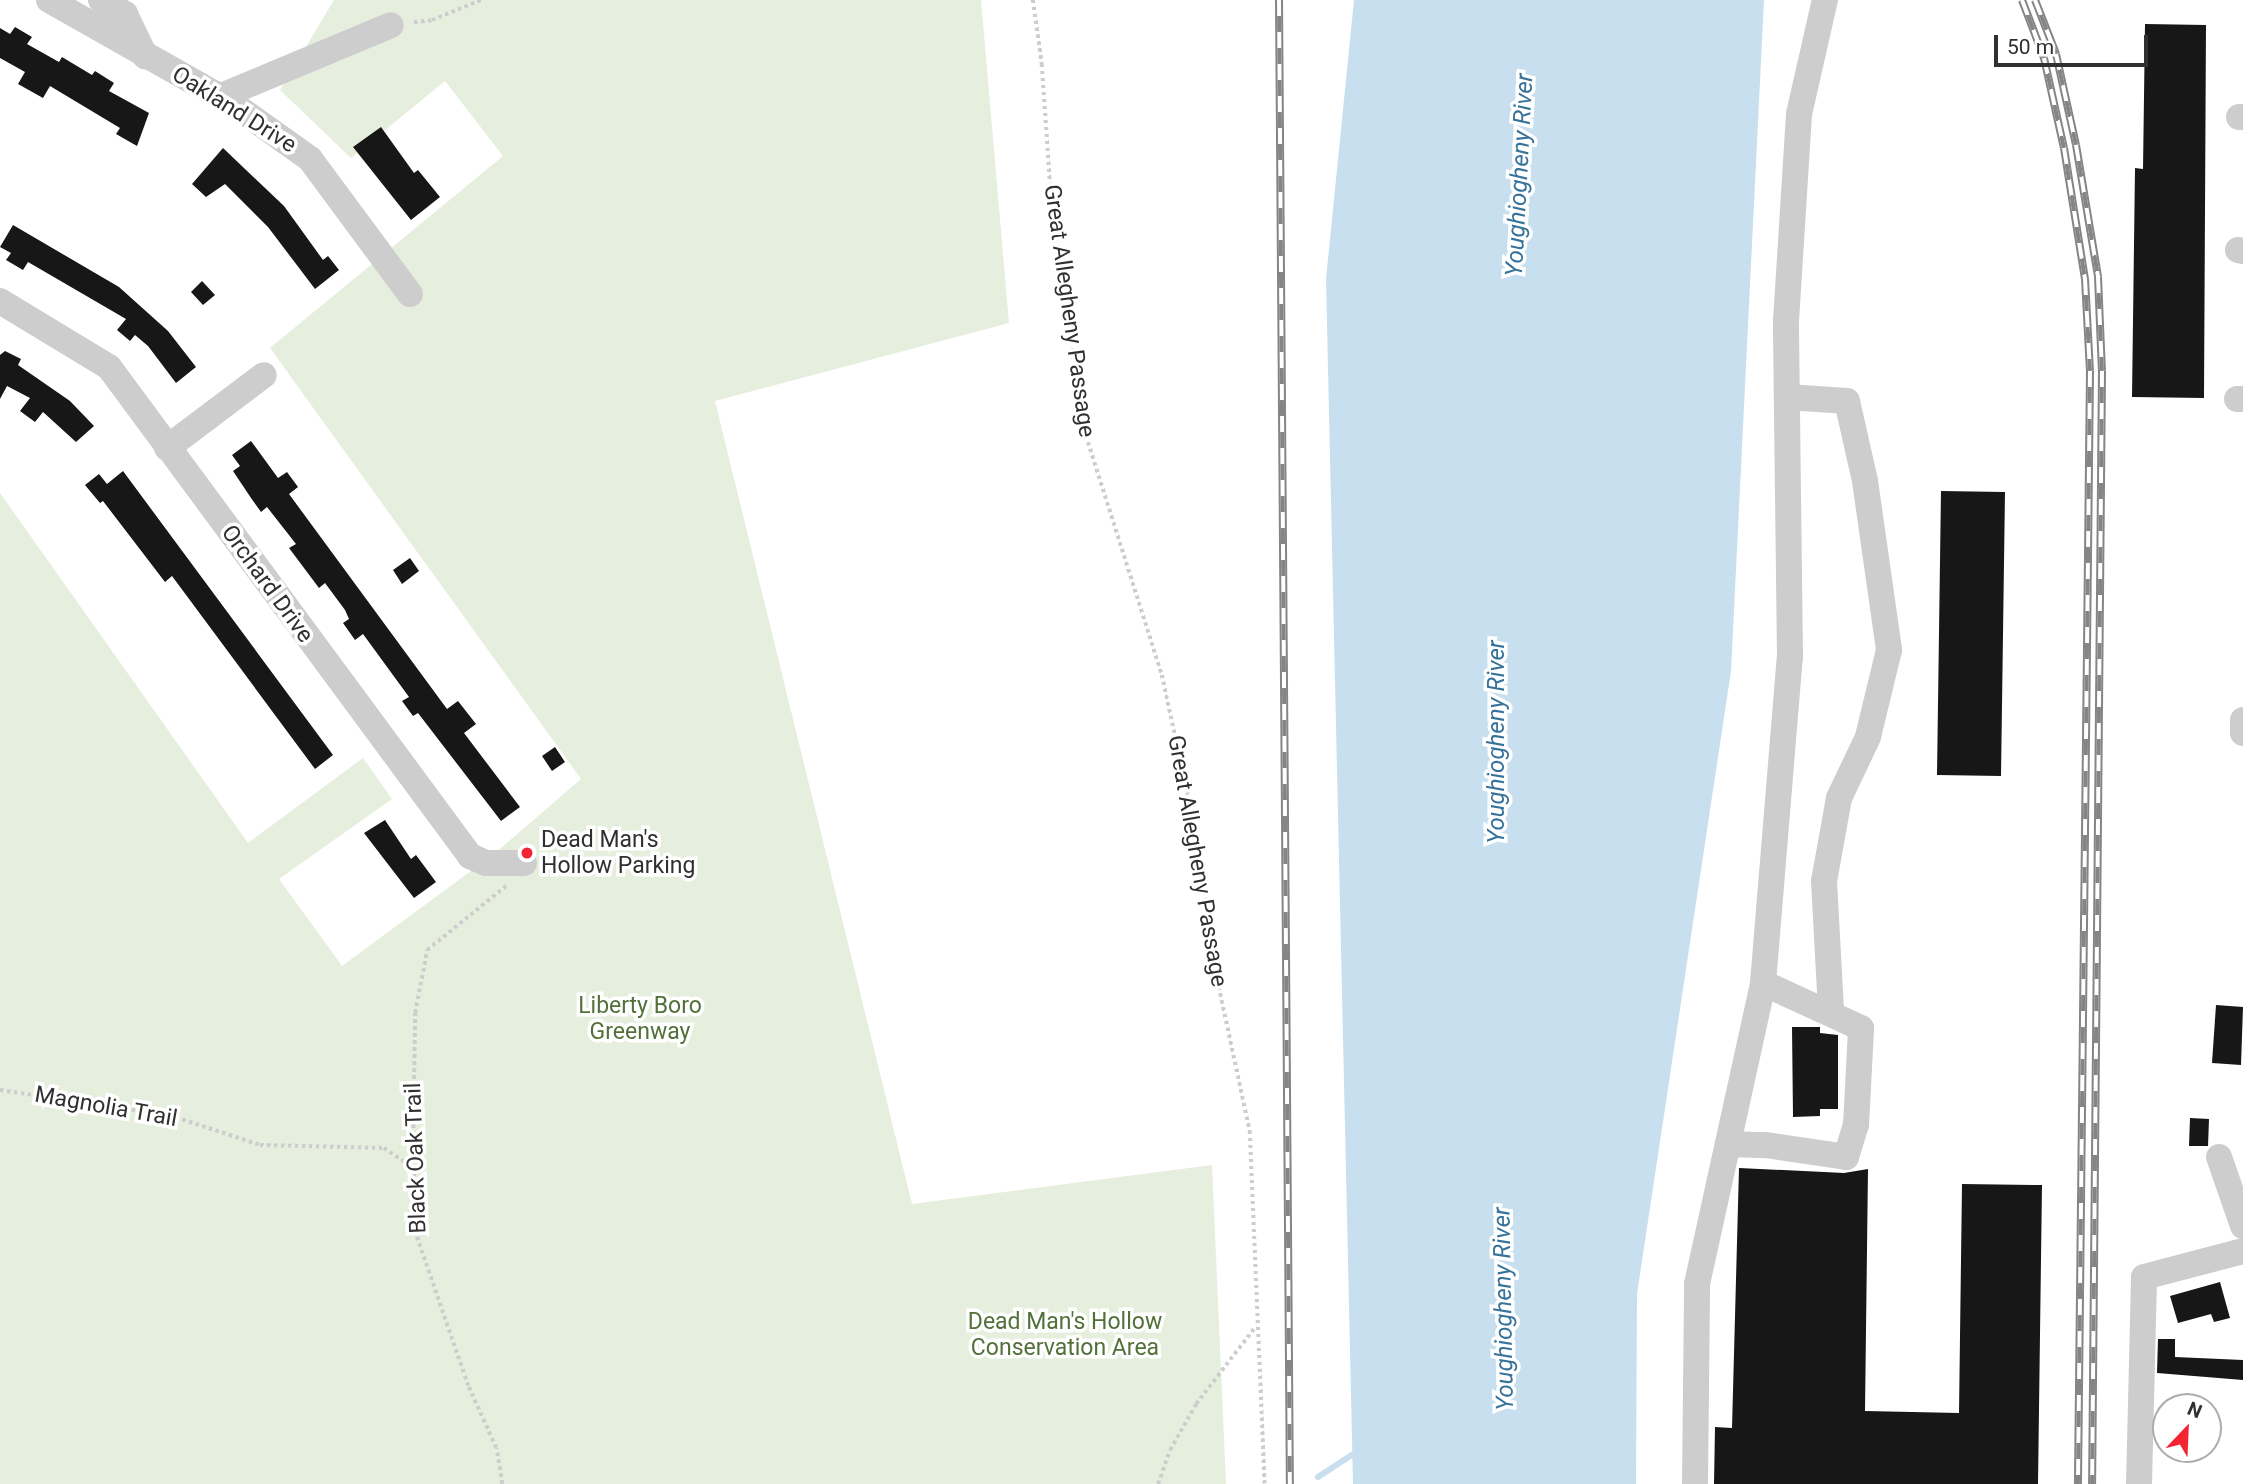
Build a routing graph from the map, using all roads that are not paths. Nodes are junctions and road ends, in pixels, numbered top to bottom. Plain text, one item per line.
1 (48, 0) edge
2 (101, 0) edge
3 (1825, 0) edge
4 (391, 25) road end
5 (145, 56) junction
6 (219, 97) junction
7 (410, 294) dead end
8 (0, 301) edge
9 (264, 375) dead end
10 (1787, 397) junction
11 (167, 448) junction
12 (524, 863) road end
13 (1763, 983) junction
14 (1831, 1012) junction
15 (1728, 1144) junction
16 (2219, 1157) dead end
17 (2243, 1226) edge
18 (2243, 1251) edge
19 (1695, 1484) edge
20 (2139, 1484) edge

1 - 5 street, Oakland Drive
2 - 5 street
3 - 10 street
4 - 6 street
5 - 6 street, Oakland Drive
6 - 7 street, Oakland Drive
8 - 11 street, Orchard Drive
9 - 11 street
10 - 13 street
10 - 14 street
11 - 12 street, Orchard Drive
13 - 14 street
13 - 15 street
14 - 15 street
15 - 19 street
16 - 17 street
18 - 20 street

